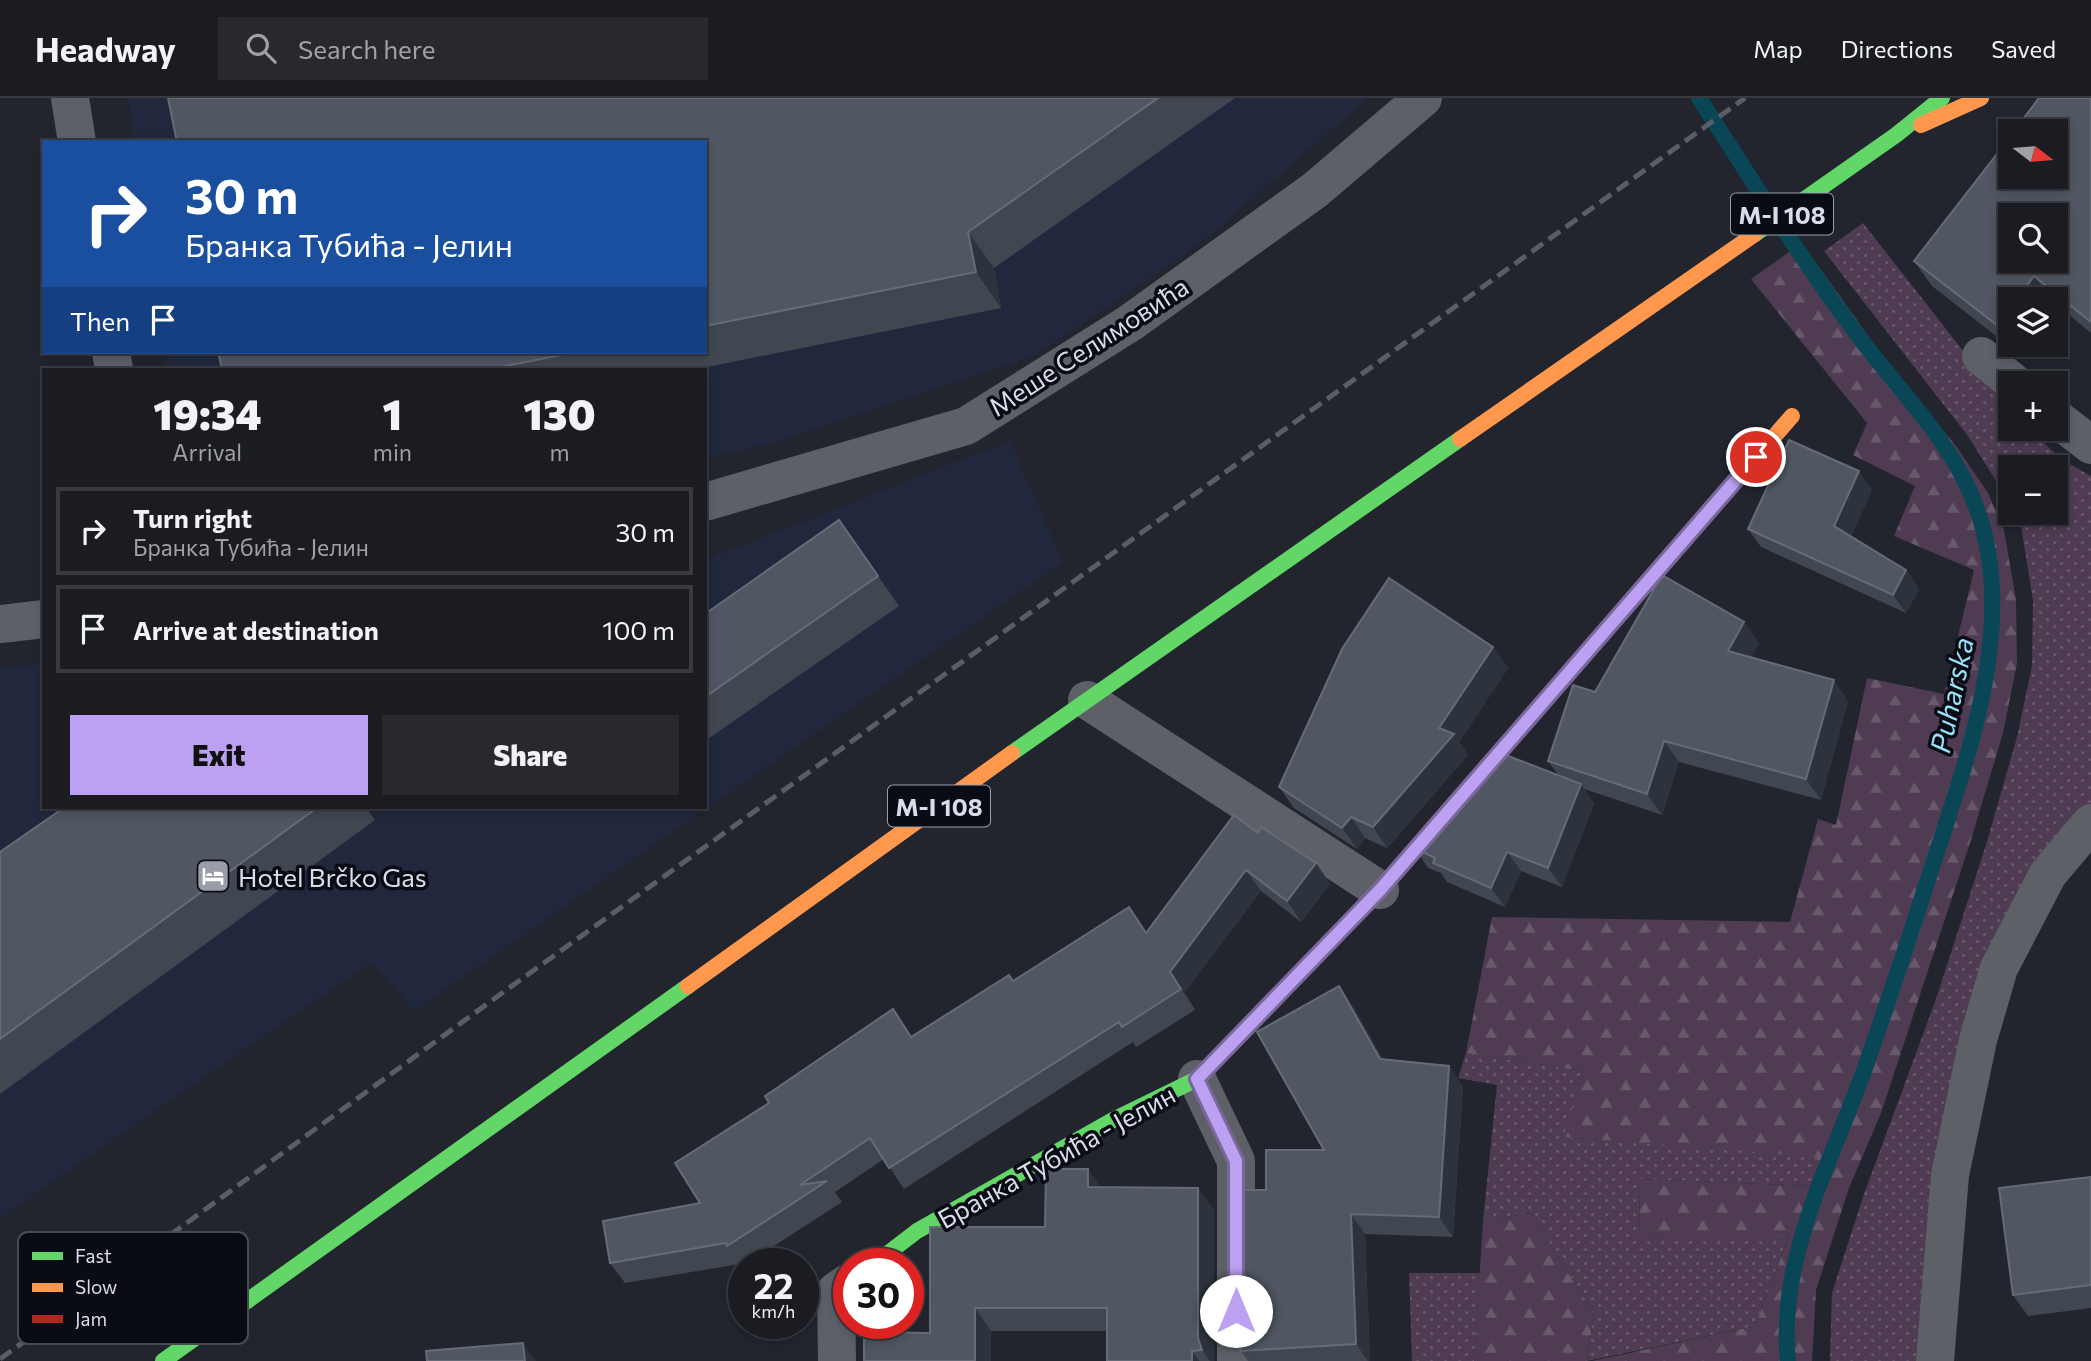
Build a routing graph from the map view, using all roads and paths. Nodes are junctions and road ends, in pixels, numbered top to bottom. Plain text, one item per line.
1 (70, 98) edge
2 (1423, 98) edge
3 (1942, 98) edge
4 (1981, 98) edge
5 (1896, 135) junction
6 (77, 140) edge
7 (1981, 356) dead end
8 (1999, 371) edge
9 (1792, 416) dead end
10 (2068, 427) edge
11 (2091, 444) edge
12 (707, 501) edge
13 (42, 619) edge
14 (0, 624) edge
15 (1087, 700) junction
16 (2091, 823) edge
17 (1380, 890) junction
18 (1197, 1079) junction
19 (895, 1248) edge
20 (248, 1300) edge
21 (836, 1339) edge
22 (187, 1344) edge
23 (163, 1361) edge
24 (836, 1361) edge
25 (1236, 1361) edge
26 (1935, 1361) edge

1 - 6 street
2 - 12 street, Меше Селимовића
3 - 5 main road
4 - 5 main road
5 - 15 main road, M-I 108
7 - 8 street
9 - 17 main road, Бранка Тубића - Јелин
10 - 11 street
13 - 14 street
15 - 17 street
15 - 20 main road, M-I 108
16 - 26 street
17 - 18 main road, Бранка Тубића - Јелин
18 - 19 main road, Бранка Тубића - Јелин
18 - 25 street
21 - 24 street
22 - 23 main road, M-I 108

